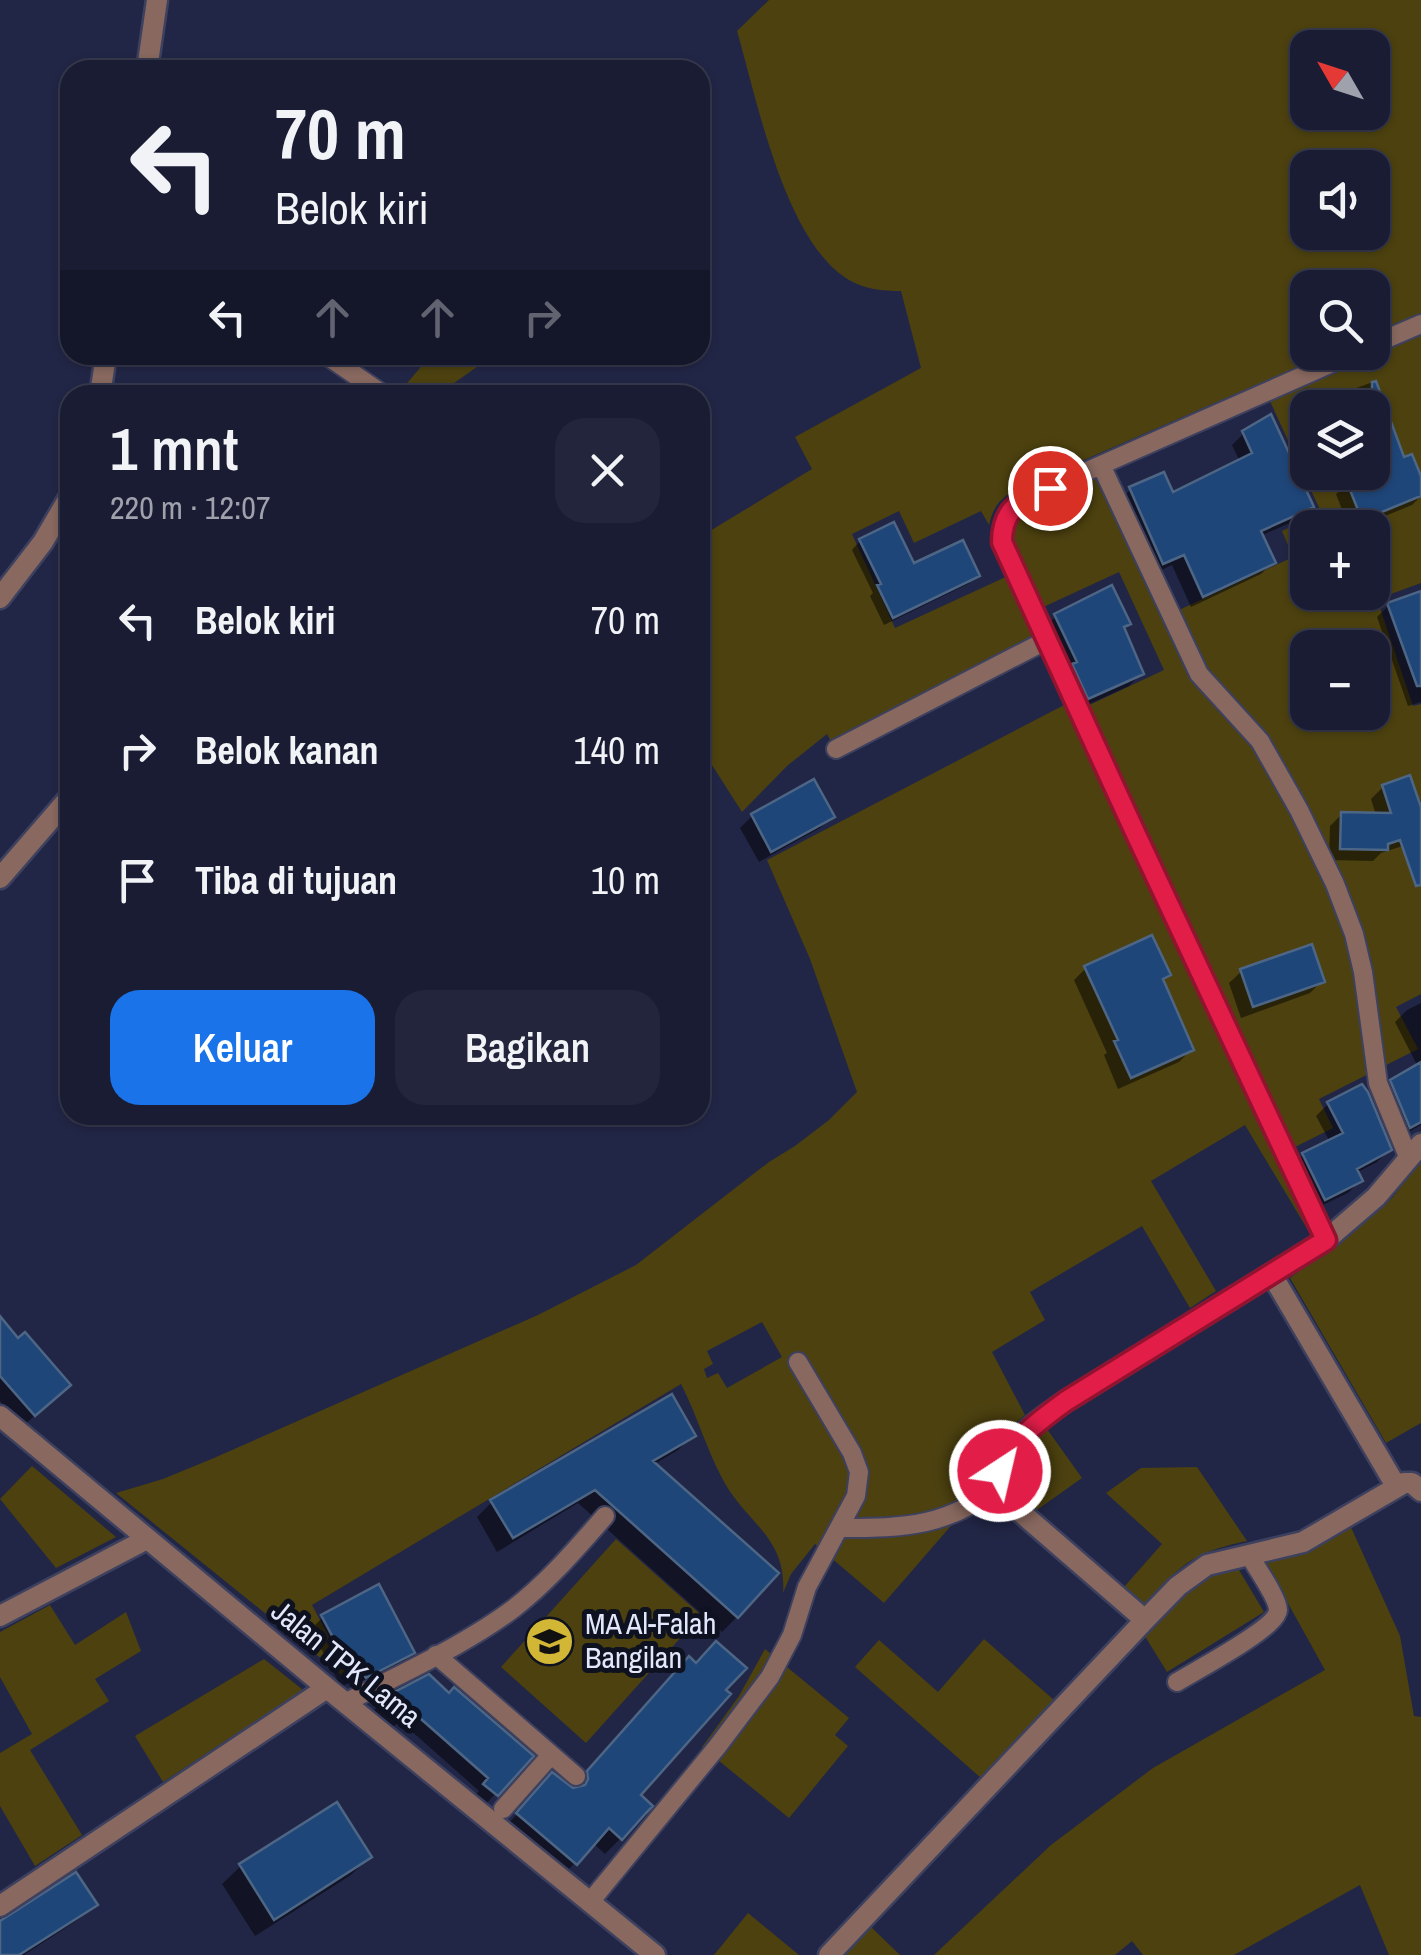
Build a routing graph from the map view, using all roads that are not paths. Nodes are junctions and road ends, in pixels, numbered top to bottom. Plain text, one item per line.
1 (157, 0) edge
2 (148, 60) edge
3 (1421, 324) edge
4 (1390, 338) edge
5 (340, 365) edge
6 (1316, 370) edge
7 (370, 385) edge
8 (1102, 465) junction
9 (60, 513) edge
10 (0, 598) edge
11 (1047, 640) junction
12 (836, 749) dead end
13 (60, 809) edge
14 (0, 878) edge
15 (1415, 1151) edge
16 (1326, 1240) junction
17 (1272, 1276) junction
18 (798, 1362) dead end
19 (0, 1416) edge
20 (1001, 1484) junction
21 (1396, 1486) junction
22 (1421, 1491) edge
23 (605, 1516) dead end
24 (840, 1528) junction
25 (147, 1539) junction
26 (1249, 1555) junction
27 (0, 1616) edge
28 (1144, 1620) junction
29 (436, 1655) junction
30 (1177, 1682) dead end
31 (326, 1688) junction
32 (345, 1703) junction
33 (552, 1755) junction
34 (576, 1776) dead end
35 (503, 1809) dead end
36 (590, 1902) junction
37 (0, 1906) edge
38 (656, 1955) edge
39 (829, 1955) edge

1 - 2 street
3 - 4 lane
5 - 7 lane
6 - 8 lane
8 - 11 lane
8 - 15 lane
9 - 10 street
11 - 12 lane
11 - 16 lane
13 - 14 street
15 - 16 street
16 - 17 street
17 - 20 street
17 - 21 street
18 - 24 lane
19 - 25 street, Jalan TPK Lama
20 - 24 lane
20 - 28 street
21 - 22 street
21 - 26 street
23 - 29 lane
24 - 36 lane
25 - 27 street
25 - 31 street, Jalan TPK Lama
26 - 28 street
26 - 30 lane
28 - 39 street
29 - 32 lane
29 - 33 lane
31 - 32 street, Jalan TPK Lama
31 - 37 street
32 - 36 street, Jalan TPK Lama
33 - 34 lane
33 - 35 lane
36 - 38 street, Jalan TPK Lama

